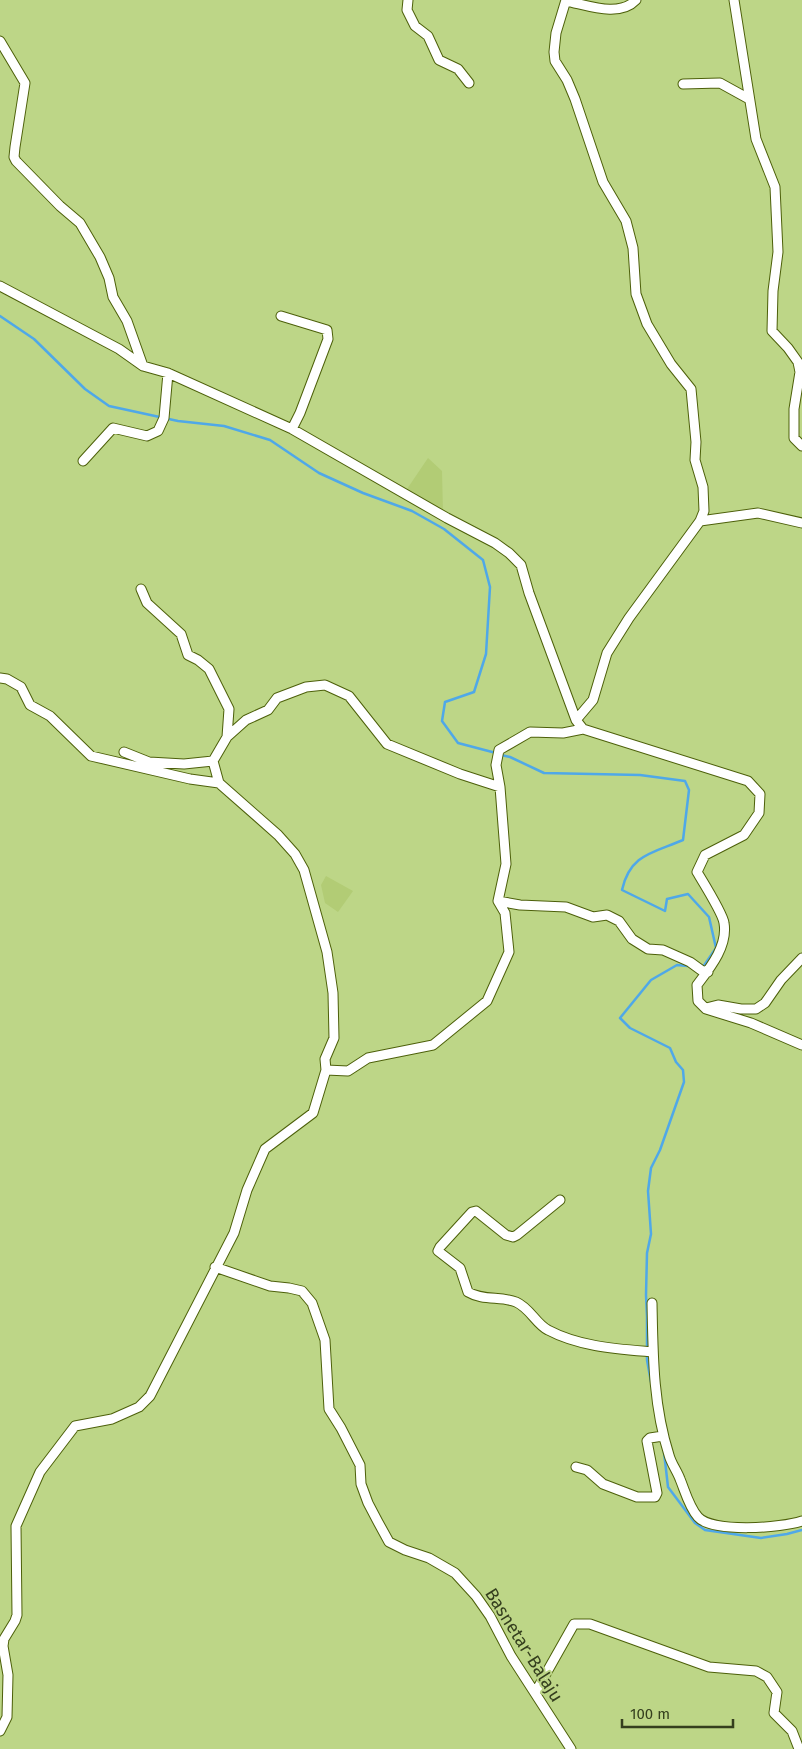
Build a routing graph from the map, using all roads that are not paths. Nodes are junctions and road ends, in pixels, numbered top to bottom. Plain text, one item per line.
1 (408, 0) edge
2 (636, 0) edge
3 (734, 0) edge
4 (566, 1) edge
5 (0, 41) edge
6 (469, 83) dead end
7 (682, 84) dead end
8 (749, 99) junction
9 (0, 286) edge
10 (281, 316) dead end
11 (143, 366) junction
12 (168, 372) junction
13 (292, 429) junction
14 (802, 446) edge
15 (83, 461) dead end
16 (700, 520) junction
17 (802, 523) edge
18 (141, 589) dead end
19 (0, 678) edge
20 (576, 720) junction
21 (583, 729) junction
22 (227, 737) junction
23 (124, 752) dead end
24 (213, 761) junction
25 (219, 784) junction
26 (500, 787) junction
27 (498, 901) junction
28 (802, 958) edge
29 (704, 971) junction
30 (706, 1009) junction
31 (802, 1045) edge
32 (326, 1070) junction
33 (560, 1200) dead end
34 (215, 1267) junction
35 (652, 1303) dead end
36 (653, 1352) junction
37 (664, 1436) junction
38 (576, 1467) dead end
39 (802, 1521) edge
40 (535, 1693) junction
41 (0, 1731) edge
42 (571, 1749) edge
43 (799, 1749) edge

1 - 6 street
2 - 4 street
3 - 8 street
4 - 16 street
5 - 11 street
7 - 8 street
8 - 14 street
9 - 11 street
10 - 13 street
11 - 12 street
12 - 13 street
12 - 15 street
13 - 20 street
16 - 17 street
16 - 20 street
18 - 22 street
19 - 25 street
20 - 21 street
21 - 26 street
21 - 29 street
22 - 24 street
22 - 26 street
23 - 24 street
24 - 25 street
25 - 32 street
26 - 27 street
27 - 29 street
27 - 32 street
28 - 30 street
29 - 30 street
30 - 31 street
32 - 34 street
33 - 36 street
34 - 40 street, Basnetar-Balaju
34 - 41 street
35 - 36 street
36 - 37 street
37 - 38 street
37 - 39 street
40 - 42 street, Basnetar-Balaju
40 - 43 street

